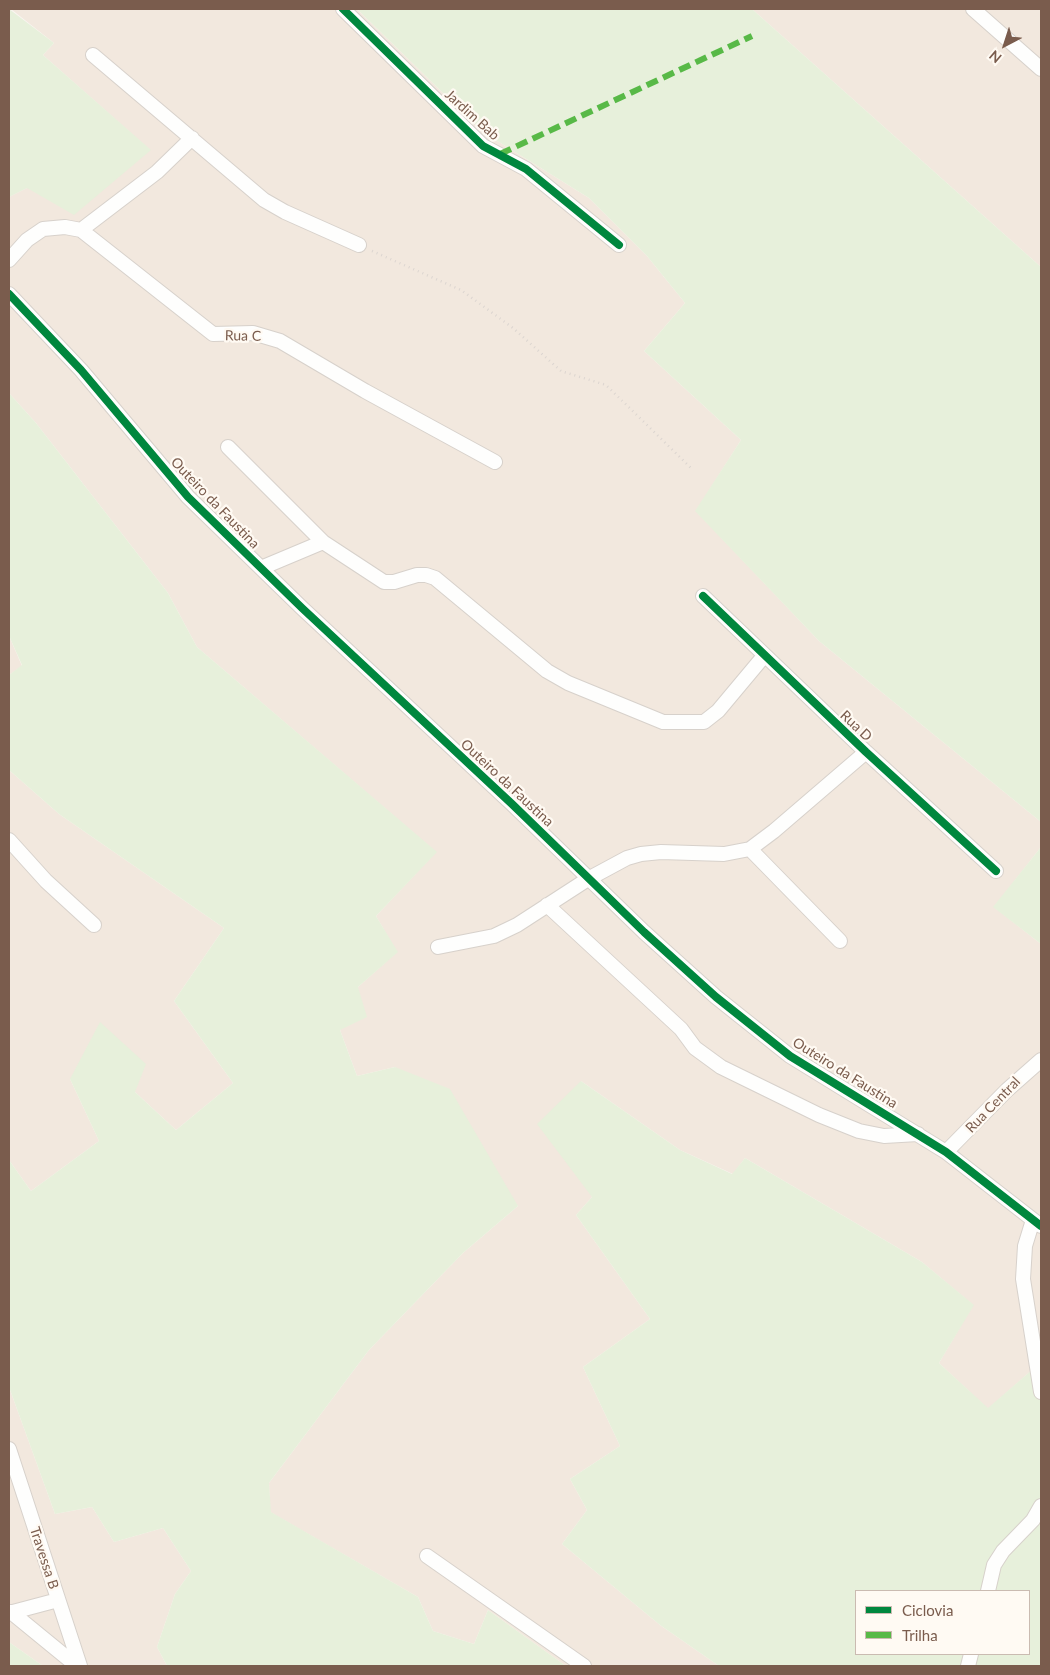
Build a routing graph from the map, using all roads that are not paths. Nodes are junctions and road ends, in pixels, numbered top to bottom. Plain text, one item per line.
1 (343, 9) edge
2 (973, 9) edge
3 (93, 55) dead end
4 (1041, 69) edge
5 (192, 138) junction
6 (81, 230) junction
7 (359, 245) road end
8 (619, 245) dead end
9 (9, 260) edge
10 (9, 294) edge
11 (228, 447) dead end
12 (495, 462) dead end
13 (323, 542) junction
14 (261, 568) junction
15 (703, 596) dead end
16 (764, 656) junction
17 (866, 752) junction
18 (9, 840) edge
19 (750, 849) junction
20 (996, 871) dead end
21 (588, 879) junction
22 (547, 905) junction
23 (94, 925) dead end
24 (840, 941) dead end
25 (438, 947) dead end
26 (1041, 1060) edge
27 (918, 1134) junction
28 (946, 1152) junction
29 (1037, 1223) edge
30 (1041, 1392) edge
31 (9, 1449) edge
32 (1041, 1506) edge
33 (427, 1556) dead end
34 (988, 1590) edge
35 (58, 1600) junction
36 (10, 1613) edge
37 (78, 1666) edge
38 (584, 1666) edge

1 - 8 street, Jardim Bab
2 - 4 street
3 - 5 street
5 - 6 street
5 - 7 street
6 - 9 street
6 - 12 street, Rua C
10 - 14 street, Outeiro da Faustina
11 - 13 street
13 - 14 street
13 - 16 street
14 - 21 street, Outeiro da Faustina
15 - 16 street, Rua D
16 - 17 street, Rua D
17 - 19 street
17 - 20 street, Rua D
18 - 23 street
19 - 21 street
19 - 24 street
21 - 22 street
21 - 27 street, Outeiro da Faustina
22 - 25 street
22 - 27 street
26 - 28 street, Rua Central
27 - 28 street, Outeiro da Faustina
28 - 29 street, Outeiro da Faustina
29 - 30 street
31 - 35 street, Travessa B
32 - 34 street
33 - 38 street
35 - 36 street
35 - 37 street, Travessa B
36 - 37 street

